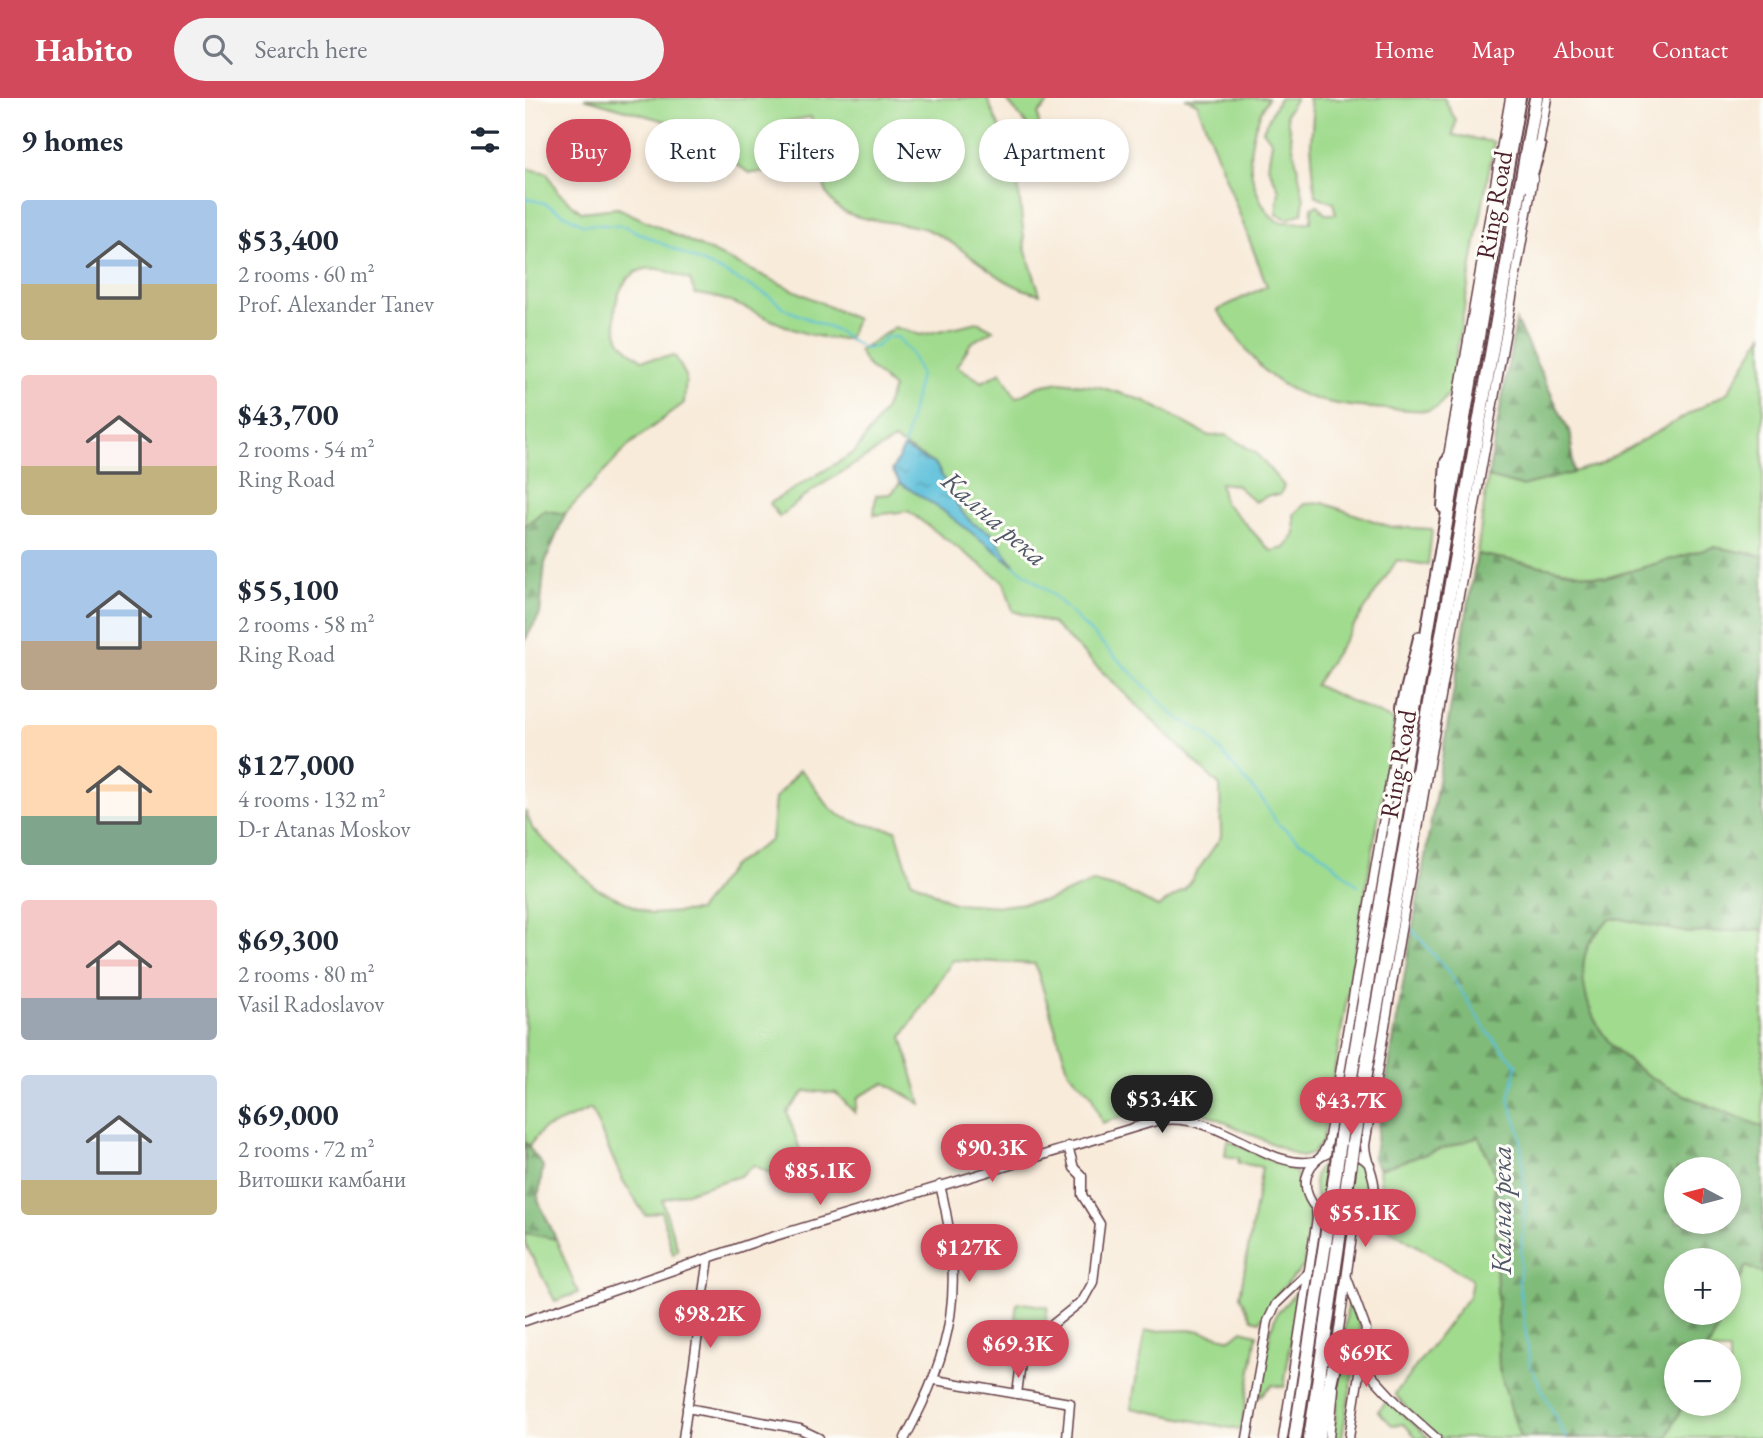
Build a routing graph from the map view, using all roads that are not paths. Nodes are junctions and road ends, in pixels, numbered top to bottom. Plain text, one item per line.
1 (1519, 98) edge
2 (1536, 98) edge
3 (1547, 98) edge
4 (1510, 102) edge
5 (1539, 148) junction
6 (1501, 149) junction
7 (1501, 208) junction
8 (1510, 245) junction
9 (1447, 462) joint
10 (1444, 542) junction
11 (1434, 598) junction
12 (1431, 703) junction
13 (1403, 707) joint
14 (1433, 742) junction
15 (1423, 796) junction
16 (1410, 828) junction
17 (1347, 1136) junction
18 (1068, 1146) junction
19 (1319, 1158) junction
20 (1293, 1162) junction
21 (1370, 1165) junction
22 (1307, 1180) junction
23 (940, 1185) junction
24 (1316, 1208) junction
25 (1359, 1214) junction
26 (1334, 1231) junction
27 (709, 1258) junction
28 (1309, 1272) junction
29 (1347, 1275) junction
30 (525, 1321) edge
31 (1335, 1361) junction
32 (1361, 1364) junction
33 (935, 1380) junction
34 (1017, 1394) junction
35 (687, 1408) junction
36 (683, 1438) edge
37 (819, 1438) edge
38 (905, 1438) edge
39 (1067, 1438) edge
40 (1247, 1438) edge
41 (1283, 1438) edge
42 (1295, 1438) edge
43 (1310, 1438) edge
44 (1318, 1438) edge
45 (1329, 1438) edge
46 (1349, 1438) edge
47 (1436, 1438) edge

1 - 7 highway, Ring Road
2 - 8 highway, Ring Road
3 - 5 street, Ring Road
4 - 6 street, Ring Road
5 - 8 highway
5 - 14 street, Ring Road
6 - 7 highway
6 - 9 street, Ring Road
7 - 10 highway, Ring Road
8 - 12 highway, Ring Road
9 - 10 highway
10 - 11 highway, Ring Road
11 - 13 highway
11 - 17 highway, Ring Road
12 - 14 highway
12 - 16 highway, Ring Road
13 - 19 street
14 - 15 street, Ring Road
15 - 16 highway
15 - 21 street, Ring Road
16 - 17 highway, Ring Road
17 - 26 highway, Ring Road, bridge
18 - 20 street
18 - 23 street
18 - 34 street
19 - 20 street
19 - 21 street
19 - 22 street
20 - 22 street
21 - 25 street
22 - 24 street
23 - 27 street
23 - 33 street
24 - 25 street
24 - 28 street
25 - 29 street
26 - 42 highway, Ring Road
26 - 43 highway, Ring Road
27 - 30 street
27 - 35 street
28 - 40 street
28 - 41 street
29 - 31 street
29 - 32 street
31 - 44 highway
31 - 45 street
32 - 46 street
32 - 47 street
33 - 34 street
33 - 38 street
34 - 39 street
35 - 36 street
35 - 37 street

